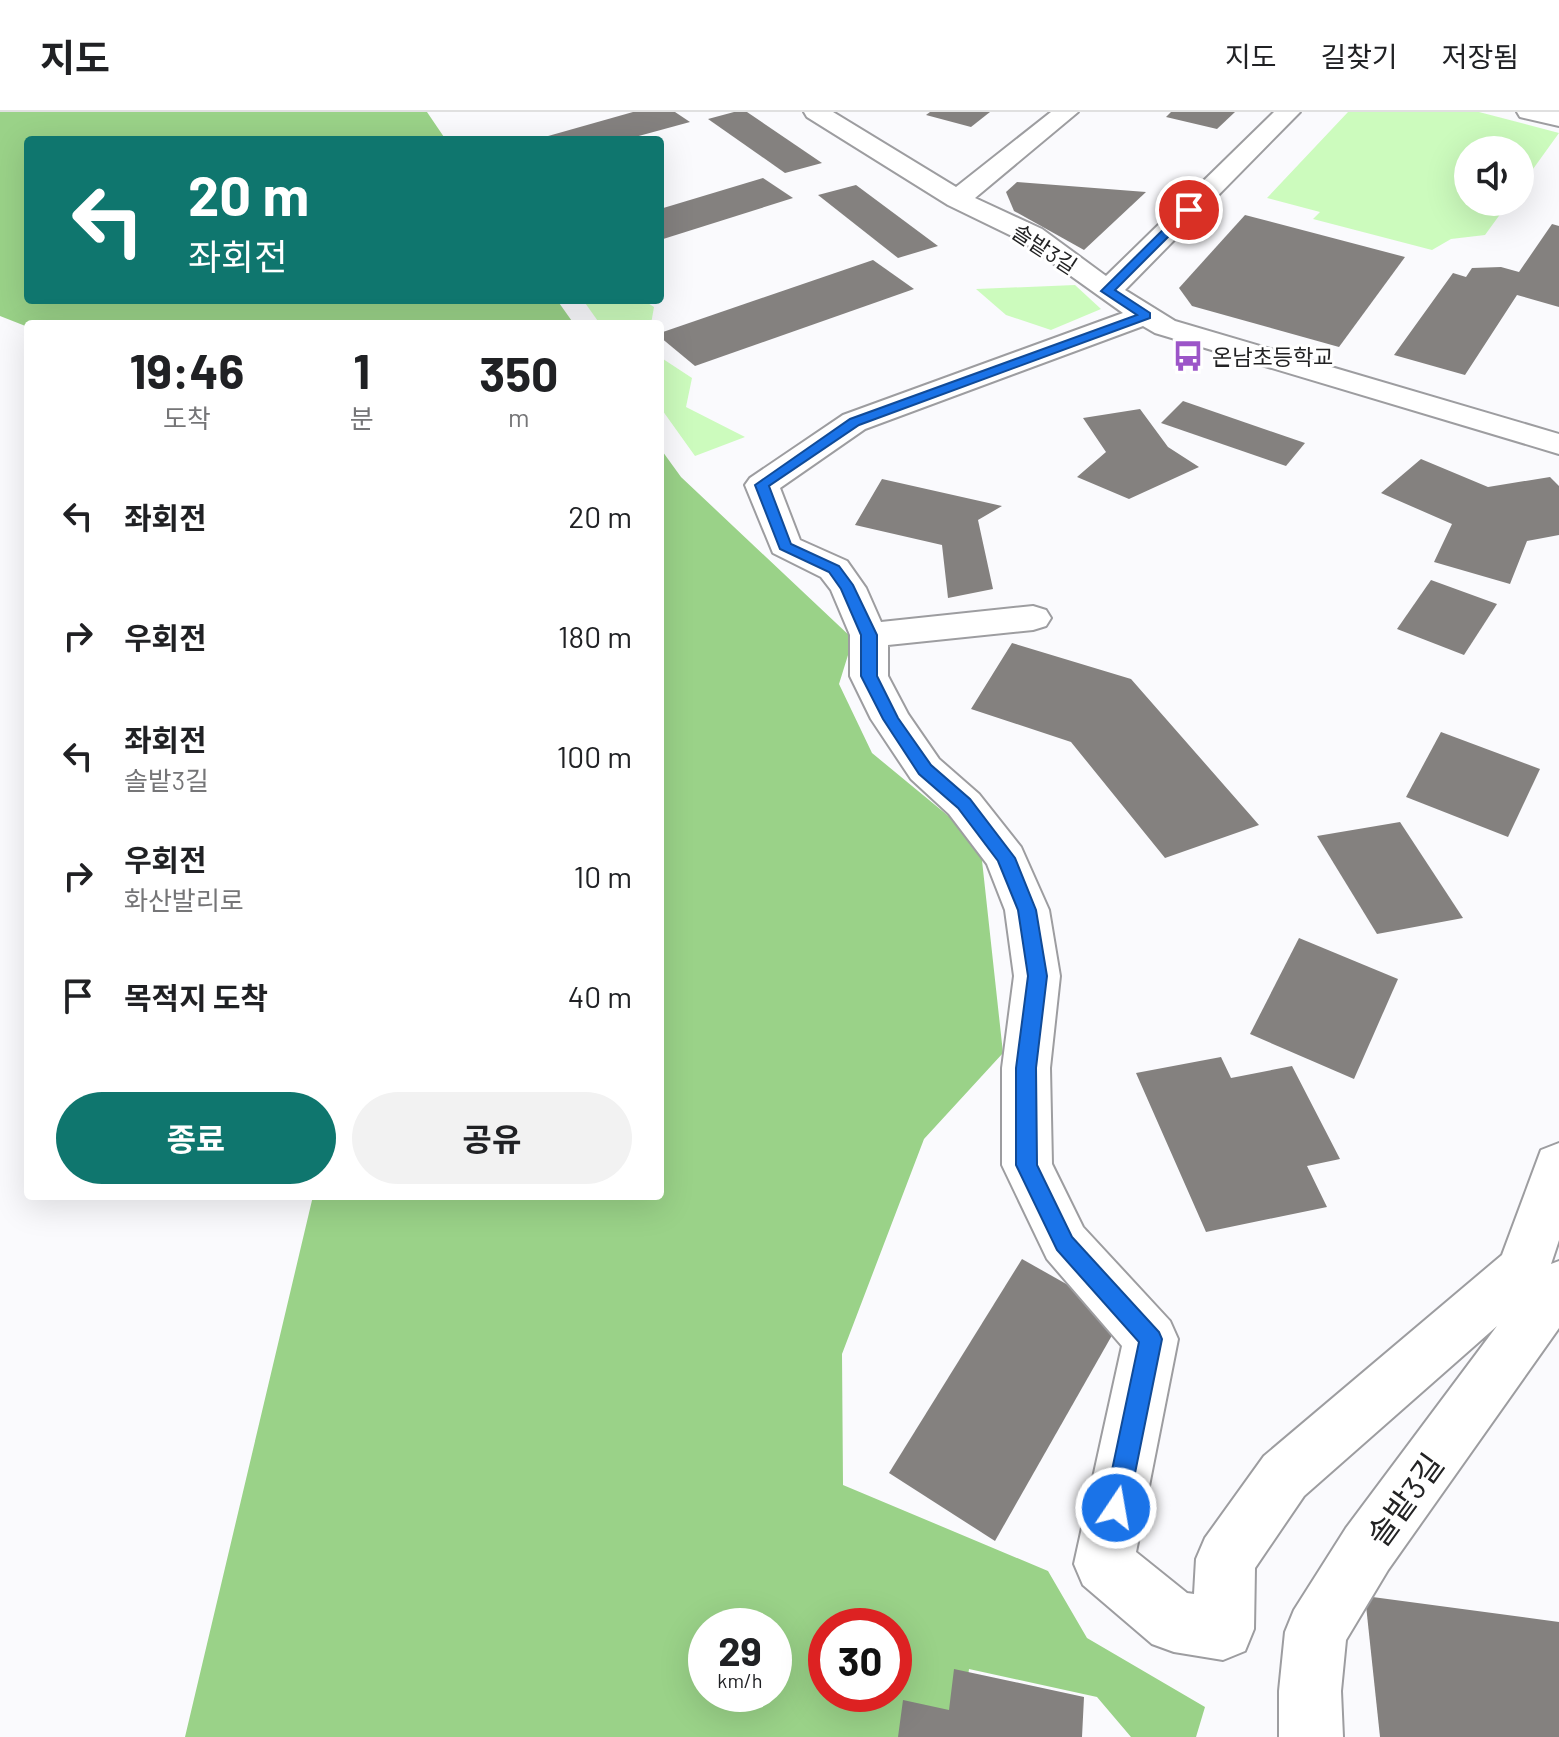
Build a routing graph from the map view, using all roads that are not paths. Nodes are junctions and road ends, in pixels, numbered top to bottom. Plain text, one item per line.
1 (816, 112) edge
2 (1066, 112) edge
3 (1288, 112) edge
4 (1529, 112) edge
5 (1559, 119) edge
6 (957, 199) junction
7 (1107, 291) junction
8 (1146, 315) junction
9 (1559, 444) edge
10 (1033, 618) dead end
11 (869, 635) junction
12 (1559, 1165) edge
13 (1559, 1285) edge
14 (1311, 1737) edge

1 - 6 street, 솔밭3길
2 - 6 street
3 - 7 street
4 - 5 street
6 - 7 street, 솔밭3길
7 - 8 street, 솔밭3길
8 - 9 street, 솔밭3길
8 - 11 street
10 - 11 street
11 - 12 street
13 - 14 street, 솔밭3길

